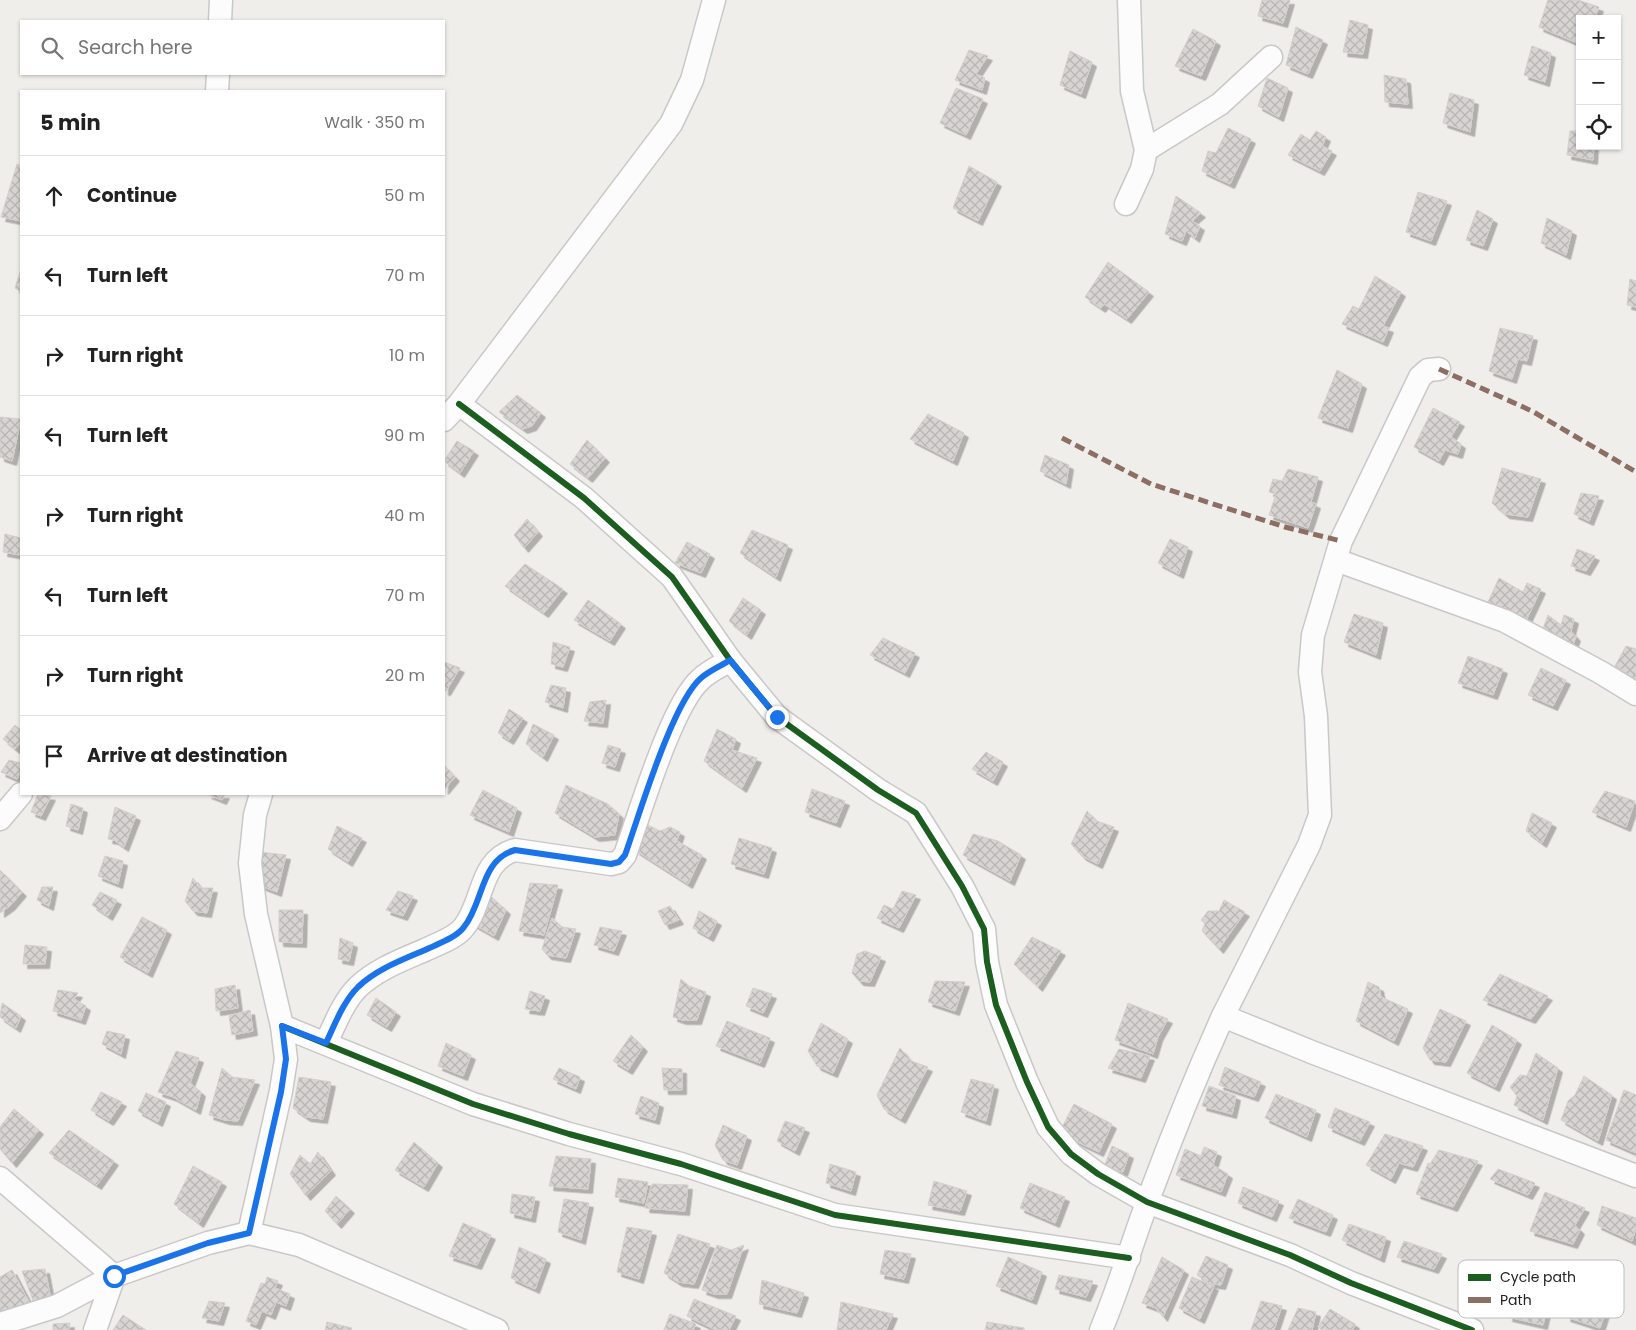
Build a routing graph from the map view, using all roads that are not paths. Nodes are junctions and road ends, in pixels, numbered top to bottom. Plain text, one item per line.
1 (221, 0) edge
2 (714, 0) edge
3 (1129, 0) edge
4 (220, 20) edge
5 (1271, 57) dead end
6 (218, 75) edge
7 (217, 90) edge
8 (1146, 150) junction
9 (1126, 204) dead end
10 (1439, 369) dead end
11 (451, 412) edge
12 (1336, 560) junction
13 (730, 660) junction
14 (1636, 694) edge
15 (20, 795) edge
16 (261, 795) edge
17 (0, 819) edge
18 (1223, 1016) junction
19 (282, 1026) junction
20 (326, 1043) junction
21 (1636, 1176) edge
22 (0, 1178) edge
23 (1147, 1202) junction
24 (249, 1233) junction
25 (1129, 1258) junction
26 (114, 1276) junction
27 (0, 1324) edge
28 (95, 1330) edge
29 (497, 1330) edge
30 (1101, 1330) edge
31 (1472, 1330) edge

1 - 4 street
2 - 11 street
3 - 8 street
5 - 8 street
6 - 7 street
8 - 9 street
10 - 12 street
11 - 13 street
12 - 14 street
12 - 18 street
13 - 20 street
13 - 23 street
15 - 17 street
16 - 19 street
18 - 21 street
18 - 23 street
19 - 20 street
19 - 24 street
20 - 25 street
22 - 26 street
23 - 25 street
23 - 31 street
24 - 26 street
24 - 29 street
25 - 30 street
26 - 27 street
26 - 28 street

